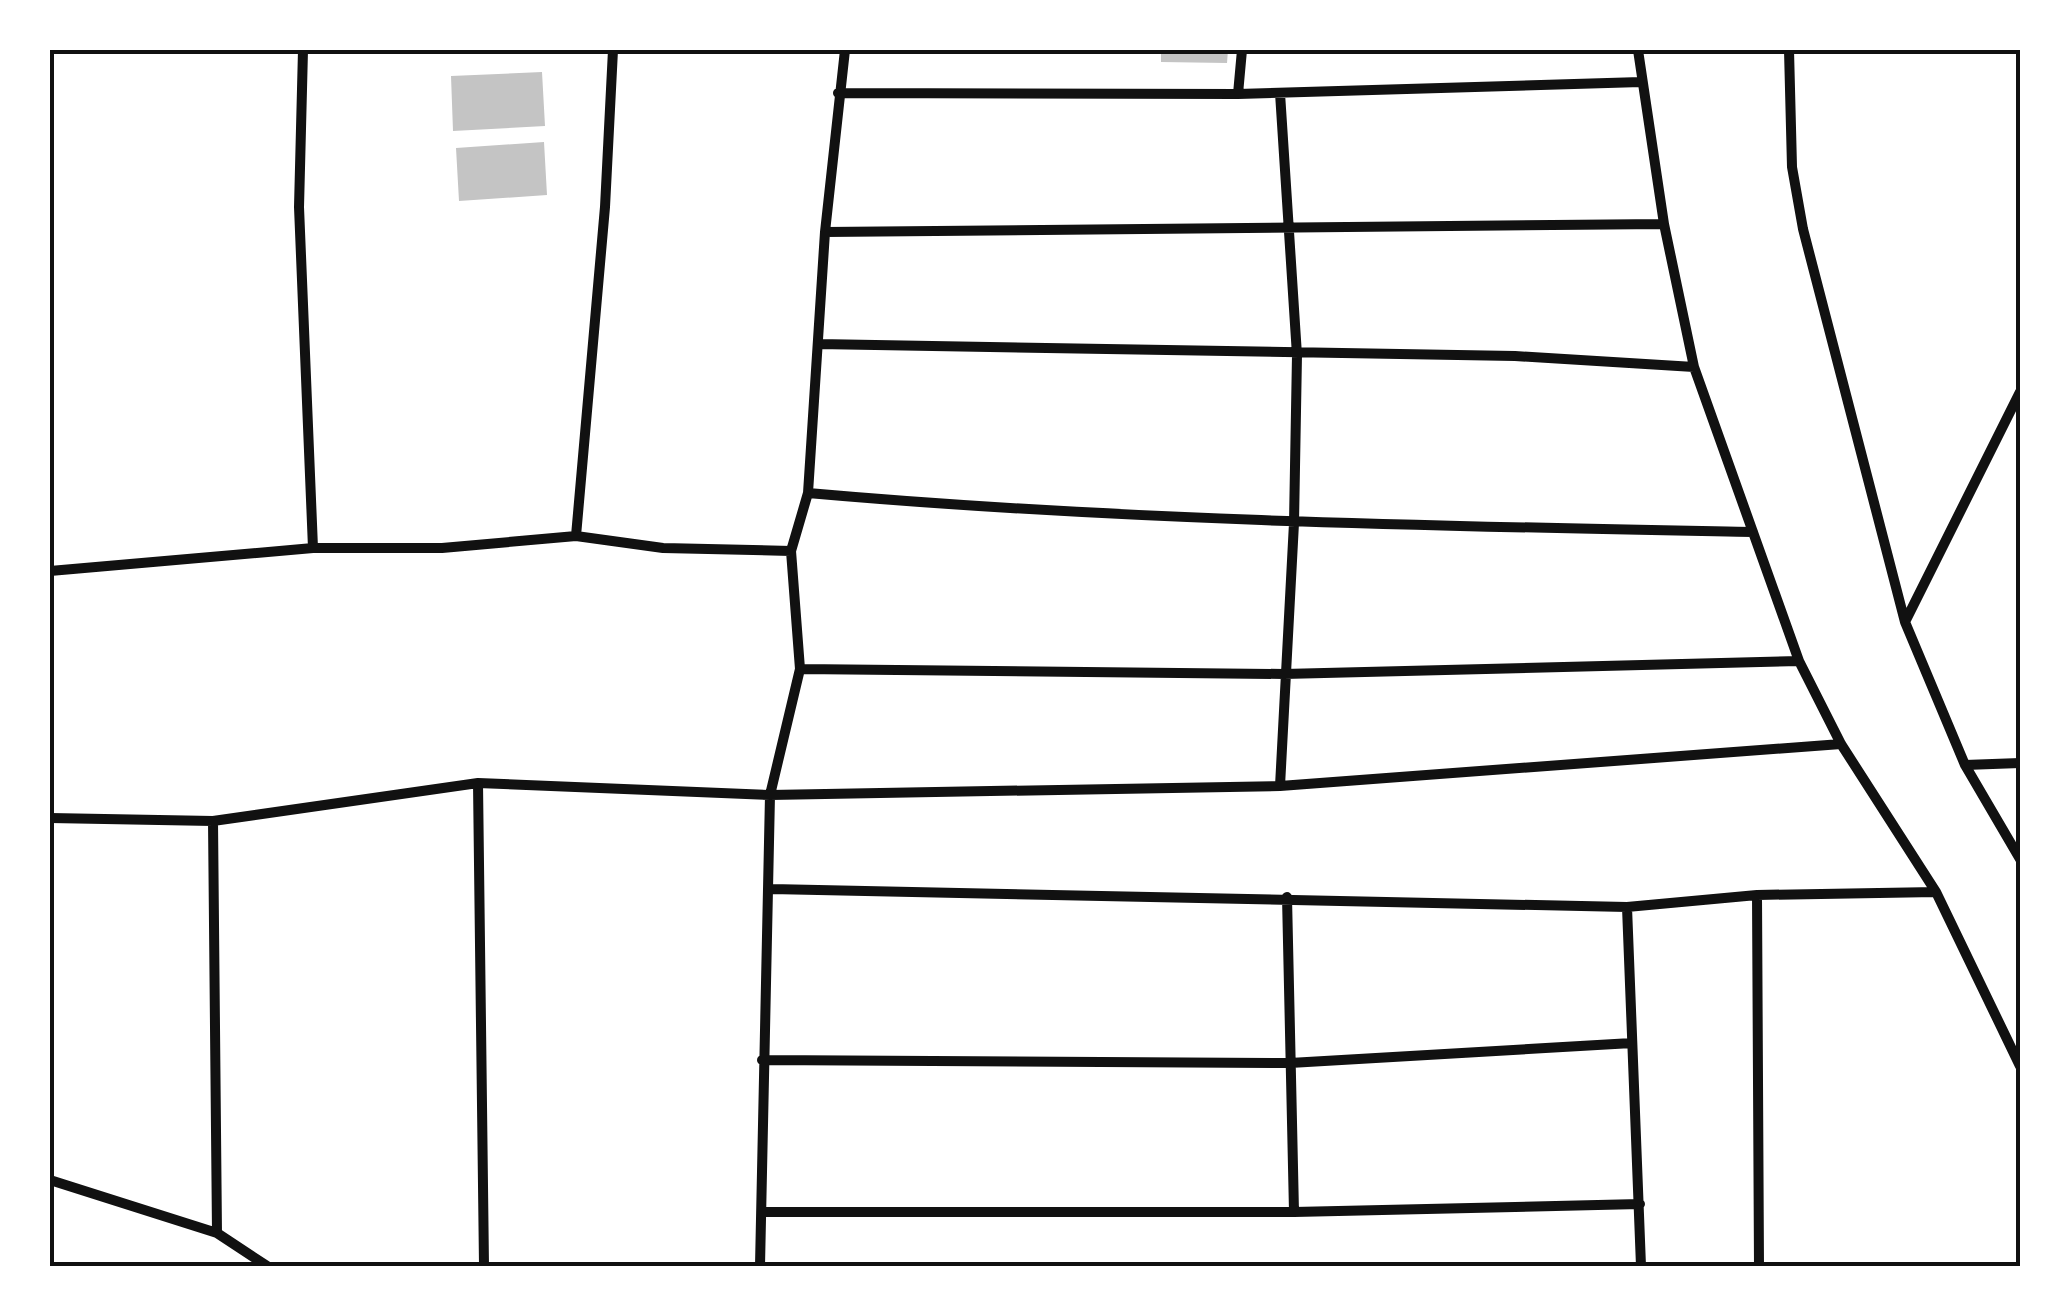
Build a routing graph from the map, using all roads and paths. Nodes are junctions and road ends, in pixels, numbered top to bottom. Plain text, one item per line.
1 (303, 50) edge
2 (614, 50) edge
3 (845, 50) edge
4 (1242, 50) edge
5 (1638, 50) edge
6 (1789, 50) edge
7 (1640, 82) junction
8 (838, 93) junction
9 (1280, 93) junction
10 (1238, 94) junction
11 (1664, 224) junction
12 (1289, 229) junction
13 (825, 232) junction
14 (818, 344) junction
15 (1296, 356) junction
16 (1694, 367) junction
17 (2020, 392) edge
18 (808, 493) junction
19 (1294, 523) junction
20 (1752, 532) junction
21 (576, 536) junction
22 (313, 548) junction
23 (791, 551) junction
24 (50, 571) edge
25 (1905, 622) junction
26 (1798, 661) junction
27 (800, 669) junction
28 (1284, 674) junction
29 (1840, 744) junction
30 (2020, 763) edge
31 (1965, 764) junction
32 (478, 783) junction
33 (1280, 786) junction
34 (770, 795) junction
35 (50, 818) edge
36 (213, 821) junction
37 (2020, 859) edge
38 (771, 889) junction
39 (1936, 892) junction
40 (1757, 895) junction
41 (1287, 897) junction
42 (1627, 907) junction
43 (1632, 1043) junction
44 (762, 1060) junction
45 (1290, 1063) junction
46 (2020, 1066) edge
47 (50, 1180) edge
48 (1640, 1204) junction
49 (763, 1212) junction
50 (1294, 1212) junction
51 (216, 1232) junction
52 (268, 1266) edge
53 (484, 1266) edge
54 (760, 1266) edge
55 (1641, 1266) edge
56 (1759, 1266) edge

1 - 22 street
2 - 21 street
3 - 8 street
4 - 10 street
5 - 7 street
6 - 25 street
7 - 9 street
7 - 11 street
8 - 10 street
8 - 13 street
9 - 10 street
9 - 12 street
11 - 12 street
11 - 16 street
12 - 13 street
12 - 15 street
13 - 14 street
14 - 15 street
14 - 18 street
15 - 16 street
15 - 19 street
16 - 20 street
17 - 25 street
18 - 19 street
18 - 23 street
19 - 20 street
19 - 28 street
20 - 26 street
21 - 22 street
21 - 23 street
22 - 24 street
23 - 27 street
25 - 31 street
26 - 28 street
26 - 29 street
27 - 28 street
27 - 34 street
28 - 33 street
29 - 33 street
29 - 39 street
30 - 31 street
31 - 37 street
32 - 34 street
32 - 36 street
32 - 53 street
33 - 34 street
34 - 38 street
35 - 36 street
36 - 51 street
38 - 41 street
38 - 44 street
39 - 40 street
39 - 46 street
40 - 42 street
40 - 56 street
41 - 42 street
41 - 45 street
42 - 43 street
43 - 45 street
43 - 48 street
44 - 45 street
44 - 49 street
45 - 50 street
47 - 51 street
48 - 50 street
48 - 55 street
49 - 50 street
49 - 54 street
51 - 52 street

